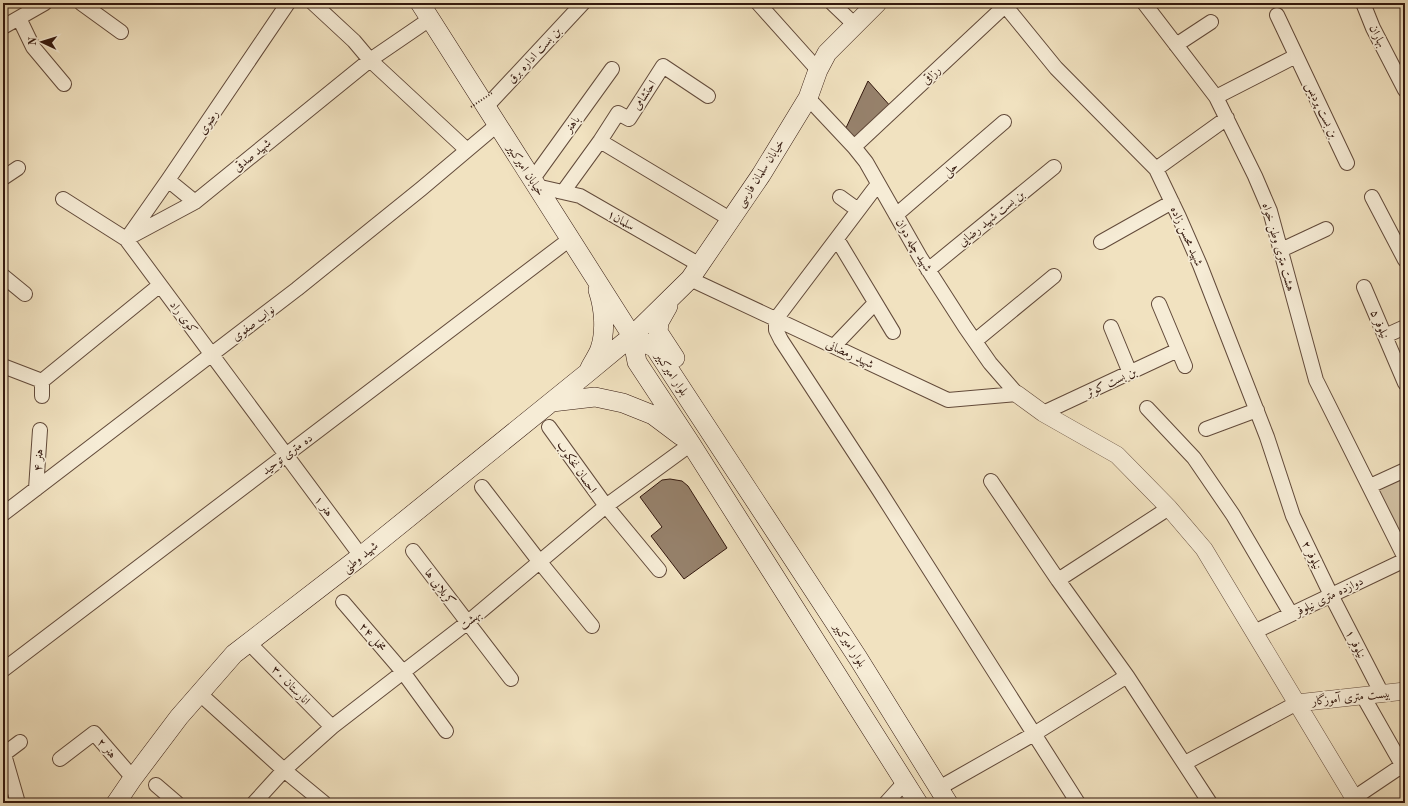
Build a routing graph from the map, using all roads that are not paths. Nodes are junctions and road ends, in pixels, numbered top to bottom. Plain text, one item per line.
1 (45, 3) edge
2 (81, 3) edge
3 (288, 3) edge
4 (313, 3) edge
5 (420, 3) edge
6 (583, 3) edge
7 (758, 3) edge
8 (832, 3) edge
9 (877, 3) edge
10 (1144, 3) edge
11 (1363, 3) edge
12 (1006, 4) edge
13 (1277, 15) dead end
14 (19, 18) junction
15 (430, 19) junction
16 (1211, 22) dead end
17 (855, 25) junction
18 (3, 27) edge
19 (121, 32) dead end
20 (1176, 45) junction
21 (1296, 56) junction
22 (370, 60) junction
23 (612, 69) dead end
24 (818, 70) junction
25 (64, 84) dead end
26 (1405, 90) edge
27 (708, 96) dead end
28 (1216, 97) junction
29 (808, 98) junction
30 (483, 103) junction
31 (1227, 118) junction
32 (1004, 122) dead end
33 (497, 125) junction
34 (600, 141) junction
35 (854, 146) junction
36 (467, 150) junction
37 (1347, 163) dead end
38 (1054, 167) dead end
39 (18, 168) dead end
40 (1156, 169) junction
41 (3, 178) edge
42 (168, 180) junction
43 (534, 183) junction
44 (878, 184) junction
45 (563, 192) junction
46 (840, 197) dead end
47 (1372, 198) dead end
48 (63, 200) dead end
49 (195, 202) junction
50 (1172, 202) junction
51 (858, 210) junction
52 (896, 215) junction
53 (730, 219) junction
54 (1326, 229) dead end
55 (126, 239) junction
56 (570, 239) junction
57 (837, 239) junction
58 (1101, 242) dead end
59 (1281, 250) junction
60 (1405, 260) edge
61 (928, 270) junction
62 (695, 272) junction
63 (3, 276) edge
64 (593, 276) junction
65 (1054, 276) dead end
66 (160, 285) junction
67 (1364, 287) dead end
68 (25, 294) dead end
69 (672, 297) junction
70 (875, 303) junction
71 (1160, 304) dead end
72 (776, 319) junction
73 (1405, 326) edge
74 (1111, 327) dead end
75 (893, 332) dead end
76 (632, 336) junction
77 (1385, 336) junction
78 (975, 341) junction
79 (834, 346) junction
80 (1178, 350) junction
81 (211, 354) junction
82 (3, 366) edge
83 (1185, 366) dead end
84 (1130, 373) junction
85 (586, 374) junction
86 (42, 381) junction
87 (1405, 383) edge
88 (683, 390) junction
89 (1017, 394) junction
90 (42, 396) dead end
91 (552, 402) junction
92 (1147, 408) dead end
93 (1257, 410) junction
94 (1043, 413) junction
95 (549, 427) dead end
96 (1206, 429) dead end
97 (40, 430) dead end
98 (691, 444) junction
99 (286, 455) junction
100 (1405, 470) edge
101 (991, 481) dead end
102 (1370, 486) junction
103 (482, 487) dead end
104 (36, 489) junction
105 (606, 506) junction
106 (1170, 508) junction
107 (3, 514) edge
108 (1293, 516) joint
109 (413, 551) dead end
110 (361, 556) junction
111 (1405, 559) edge
112 (539, 561) junction
113 (659, 570) dead end
114 (1058, 580) junction
115 (1331, 595) junction
116 (343, 602) dead end
117 (1291, 614) junction
118 (468, 622) junction
119 (592, 626) dead end
120 (1254, 632) junction
121 (249, 643) junction
122 (858, 658) junction
123 (3, 670) edge
124 (403, 672) junction
125 (836, 673) junction
126 (1128, 676) junction
127 (511, 679) dead end
128 (1405, 691) edge
129 (200, 694) junction
130 (1382, 694) junction
131 (1363, 696) junction
132 (1297, 703) junction
133 (332, 727) junction
134 (446, 731) dead end
135 (1034, 734) junction
136 (20, 742) dead end
137 (3, 752) edge
138 (60, 759) dead end
139 (1185, 763) junction
140 (1404, 767) edge
141 (284, 770) junction
142 (133, 778) junction
143 (905, 782) junction
144 (156, 785) dead end
145 (944, 796) edge
146 (1356, 800) edge
147 (18, 803) edge
148 (116, 803) edge
149 (177, 803) edge
150 (254, 803) edge
151 (324, 803) edge
152 (886, 803) edge
153 (918, 803) edge
154 (1078, 803) edge
155 (1210, 803) edge

1 - 14 street
2 - 19 street
3 - 42 street, رضوی
4 - 22 street
5 - 15 main road, خیابان امیرکبیر
6 - 30 street, بن بست اداره برق
7 - 24 street
8 - 17 street
9 - 17 main road, خیابان سلمان فارسی
10 - 20 street, هشت متری وطن خواه
11 - 26 street, بهاران
12 - 35 street, رزاقی
12 - 40 street, شهید محسن زاده
13 - 21 street, بن بست پردیس
14 - 18 street
14 - 25 street
15 - 22 street, شهید صدقی
15 - 30 main road, خیابان امیرکبیر
16 - 20 street
17 - 24 main road, خیابان سلمان فارسی
20 - 28 street, هشت متری وطن خواه
21 - 28 street
21 - 37 street, بن بست پردیس
22 - 36 street
22 - 49 street, شهید صدقی
23 - 43 street, باهنر
24 - 29 main road, خیابان سلمان فارسی
27 - 34 street, احتشامی
28 - 31 street, هشت متری وطن خواه
29 - 35 street, شهید چله دوان
29 - 53 main road, خیابان سلمان فارسی
30 - 33 main road, خیابان امیرکبیر
31 - 40 street
31 - 59 street, هشت متری وطن خواه
32 - 52 street, حلی
33 - 36 street, نواب صفوی
33 - 43 main road, خیابان امیرکبیر
34 - 45 street, احتشامی
34 - 53 street
35 - 44 street, شهید چله دوان
36 - 81 street, نواب صفوی
38 - 61 street, بن بست شهید رضایی
39 - 41 street
40 - 50 street, شهید محسن زاده
42 - 49 street
42 - 55 street, رضوی
43 - 45 street, سلمان۱
43 - 56 main road, خیابان امیرکبیر
44 - 51 street
44 - 52 street, شهید چله دوان
45 - 62 street, سلمان۱
46 - 51 street
47 - 60 street
48 - 55 street, کوی راد
49 - 55 street, شهید صدقی
50 - 58 street
50 - 93 street, شهید محسن زاده
51 - 57 street
52 - 61 street, شهید چله دوان
53 - 62 main road, خیابان سلمان فارسی
54 - 59 street
55 - 66 street, کوی راد
56 - 64 main road, خیابان امیرکبیر
56 - 99 street, ده متری توحید
57 - 70 street
57 - 72 street
59 - 102 street, هشت متری وطن خواه
61 - 78 street, شهید چله دوان
62 - 69 main road, خیابان سلمان فارسی
62 - 72 street, شهید رمضانی
63 - 68 street
64 - 76 main road, خیابان امیرکبیر
64 - 85 main road
65 - 78 street
66 - 81 street, کوی راد
66 - 86 street
67 - 77 street, نیلوفر ۵
69 - 76 main road, خیابان سلمان فارسی
69 - 88 main road
70 - 75 street
70 - 79 street
71 - 80 street
72 - 79 street, شهید رمضانی
72 - 135 street
73 - 77 street
74 - 84 street
76 - 85 main road, شهید وطنی
76 - 88 main road, بلوار امیرکبیر
76 - 98 main road, بلوار امیرکبیر
77 - 87 street, نیلوفر ۵
78 - 89 street, شهید چله دوان
79 - 89 street, شهید رمضانی
80 - 83 street
80 - 84 street, بن بست کوثر
81 - 99 street, کوی راد
81 - 104 street, نواب صفوی
82 - 86 street
84 - 94 street, بن بست کوثر
85 - 91 main road, شهید وطنی
86 - 90 street
88 - 122 main road, بلوار امیرکبیر
89 - 94 street
91 - 98 main road
91 - 110 main road, شهید وطنی
92 - 117 street
93 - 96 street
93 - 108 street, شهید محسن زاده
94 - 106 street
95 - 105 street, احسان نخکوب
97 - 104 street, هنر ۴
98 - 105 street, بهشت
98 - 125 main road, بلوار امیرکبیر
99 - 110 street, هنر ۱
99 - 123 street, ده متری توحید
100 - 102 street
101 - 114 street
102 - 111 street, هشت متری وطن خواه
103 - 112 street
104 - 107 street, نواب صفوی
105 - 112 street, بهشت
105 - 113 street, احسان نخکوب
106 - 114 street
106 - 120 street
108 - 115 street, نیلوفر ۲
109 - 118 street, کربلایی ها
110 - 121 main road, شهید وطنی
111 - 115 street, دوازده متری نیلوفر
112 - 118 street, بهشت
112 - 119 street
114 - 126 street
115 - 117 street, دوازده متری نیلوفر
115 - 130 street, نیلوفر ۱
116 - 124 street, مخمل ۲۴
117 - 120 street, دوازده متری نیلوفر
118 - 124 street, بهشت
118 - 127 street, کربلایی ها
120 - 132 street
121 - 129 main road, شهید وطنی
121 - 133 street, انارستان ۳۰
122 - 125 main road
122 - 145 main road, بلوار امیرکبیر
124 - 133 street, بهشت
124 - 134 street, مخمل ۲۴
125 - 143 main road, بلوار امیرکبیر
126 - 135 street
126 - 139 street
128 - 130 street, بیست متری آموزگار
129 - 141 street
129 - 142 main road, شهید وطنی
130 - 131 street, بیست متری آموزگار
131 - 132 street, بیست متری آموزگار
131 - 140 street
132 - 139 street
132 - 146 street
133 - 141 street, بهشت
135 - 145 street
135 - 154 street
136 - 137 street
137 - 147 street
138 - 142 street, هنر ۲
139 - 155 street
140 - 146 street
141 - 150 street, بهشت
141 - 151 street
142 - 148 main road, شهید وطنی
143 - 152 street
143 - 153 main road, بلوار امیرکبیر
144 - 149 street

